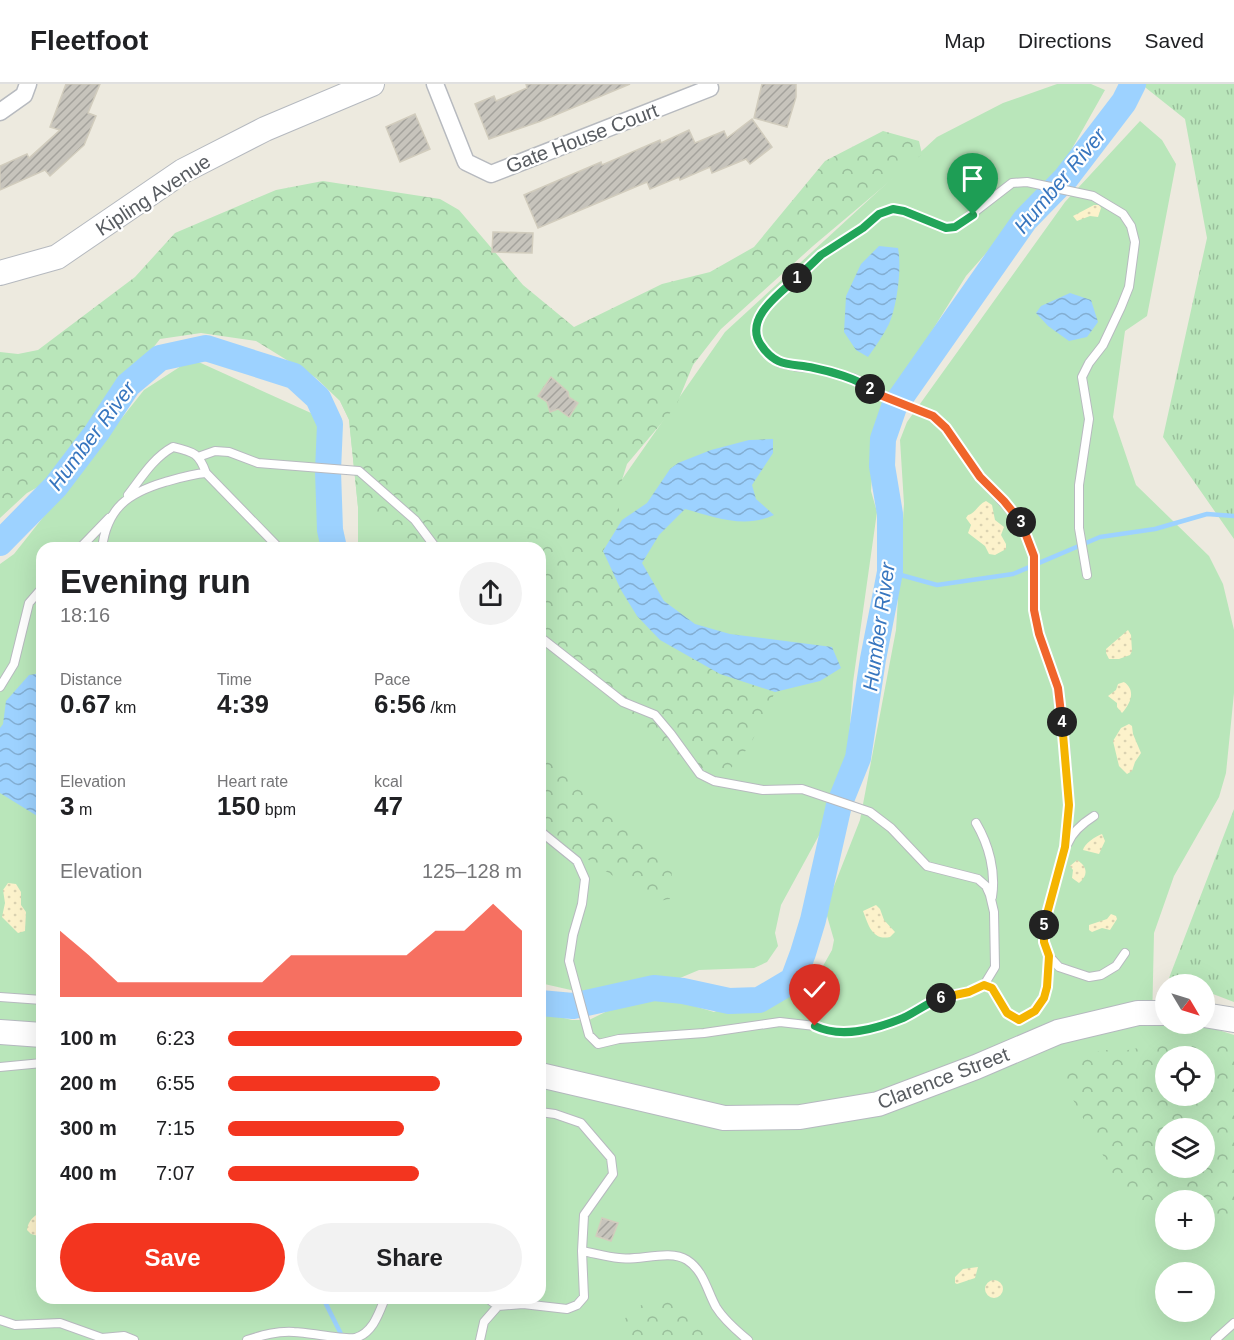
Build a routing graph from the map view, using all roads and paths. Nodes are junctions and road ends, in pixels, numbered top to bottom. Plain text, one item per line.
1 (28, 84) edge
2 (372, 84) edge
3 (435, 84) edge
4 (710, 88) dead end
5 (0, 112) edge
6 (0, 273) edge
7 (198, 457) junction
8 (206, 473) junction
9 (124, 500) junction
10 (112, 514) junction
11 (86, 542) edge
12 (103, 542) edge
13 (273, 542) edge
14 (431, 542) edge
15 (1087, 575) dead end
16 (36, 594) edge
17 (546, 642) edge
18 (0, 687) edge
19 (1094, 816) dead end
20 (976, 823) dead end
21 (546, 836) edge
22 (1062, 857) junction
23 (991, 901) junction
24 (1125, 953) dead end
25 (1049, 956) junction
26 (984, 985) junction
27 (0, 997) edge
28 (36, 1000) edge
29 (1155, 1013) edge
30 (1215, 1017) edge
31 (1234, 1020) edge
32 (0, 1032) edge
33 (36, 1035) edge
34 (36, 1064) edge
35 (0, 1067) edge
36 (546, 1076) edge
37 (546, 1113) edge
38 (582, 1251) junction
39 (383, 1304) edge
40 (495, 1304) edge
41 (498, 1306) junction
42 (0, 1320) edge
43 (1234, 1323) edge
44 (134, 1340) edge
45 (247, 1340) edge
46 (480, 1340) edge
47 (748, 1340) edge
48 (1215, 1340) edge

1 - 5 street
2 - 6 street, Kipling Avenue
3 - 4 street, Gate House Court
7 - 8 lane
7 - 9 lane
7 - 14 lane
8 - 9 lane
8 - 13 lane
9 - 10 lane
10 - 11 lane
10 - 12 lane
15 - 22 lane
16 - 18 lane
17 - 23 lane
19 - 22 lane
20 - 23 lane
21 - 26 lane
22 - 25 lane
23 - 26 lane
24 - 25 lane
25 - 26 lane
27 - 28 lane
29 - 36 street, Clarence Street
30 - 31 street
32 - 33 street
34 - 35 lane
37 - 38 lane
38 - 41 lane
38 - 47 lane
39 - 45 lane
40 - 41 lane
41 - 46 lane
42 - 44 lane
43 - 48 lane

